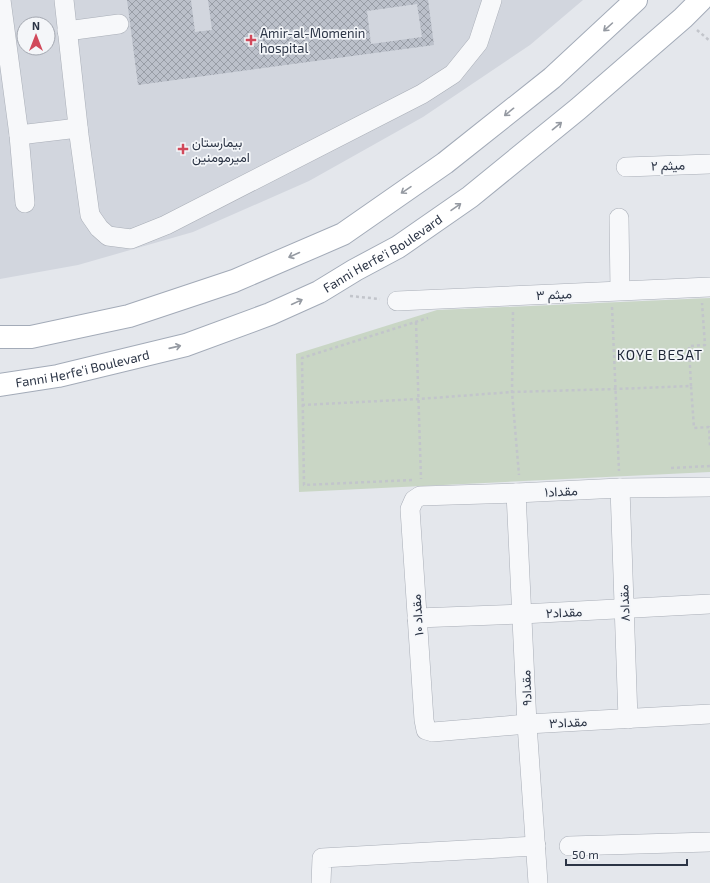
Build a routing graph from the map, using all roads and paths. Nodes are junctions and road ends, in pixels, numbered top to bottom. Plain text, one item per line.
1 (64, 0) edge
2 (492, 0) edge
3 (636, 0) edge
4 (701, 0) edge
5 (1, 3) edge
6 (119, 24) dead end
7 (67, 31) junction
8 (78, 128) junction
9 (19, 134) junction
10 (710, 164) edge
11 (626, 167) dead end
12 (26, 203) dead end
13 (619, 218) dead end
14 (710, 287) edge
15 (620, 290) junction
16 (319, 292) junction
17 (397, 301) joint
18 (695, 303) dead end
19 (605, 307) dead end
20 (520, 311) dead end
21 (431, 317) dead end
22 (416, 322) junction
23 (0, 337) edge
24 (0, 385) edge
25 (691, 386) junction
26 (616, 389) junction
27 (512, 392) junction
28 (419, 399) junction
29 (302, 405) junction
30 (710, 446) edge
31 (710, 466) edge
32 (664, 469) dead end
33 (619, 479) junction
34 (413, 480) dead end
35 (421, 480) dead end
36 (514, 484) junction
37 (710, 487) edge
38 (414, 500) joint
39 (710, 604) edge
40 (624, 608) junction
41 (522, 614) junction
42 (417, 618) junction
43 (710, 714) edge
44 (628, 719) junction
45 (527, 724) junction
46 (426, 730) joint
47 (710, 842) edge
48 (536, 846) junction
49 (569, 846) dead end
50 (321, 883) edge
51 (538, 883) edge

1 - 7 street
2 - 8 street
3 -> 23 main road
16 -> 4 main road, Fanni Herfe'i Boulevard
5 - 9 street
6 - 7 street
7 - 8 street
8 - 9 street
9 - 12 street
10 - 11 street, میثم ۲
13 - 15 street
14 - 15 street, میثم ۳
15 - 17 street, میثم ۳
16 - 17 path
24 -> 16 main road, Fanni Herfe'i Boulevard
18 - 25 path
19 - 26 path
20 - 27 path
21 - 22 path
22 - 28 path
22 - 29 path
25 - 26 path
25 - 30 path
26 - 27 path
26 - 33 path
27 - 28 path
27 - 36 path
28 - 29 path
28 - 35 path
29 - 34 path
31 - 32 path
33 - 36 street, مقداد۱
33 - 37 street, مقداد۱
33 - 40 street, مقداد۸
36 - 38 street, مقداد۱
36 - 41 street, مقداد۹
38 - 42 street, مقداد ۱۰
39 - 40 street, مقداد۲
40 - 41 street, مقداد۲
40 - 44 street, مقداد۸
41 - 42 street, مقداد۲
41 - 45 street, مقداد۹
42 - 46 street, مقداد ۱۰
43 - 44 street, مقداد۳
44 - 45 street, مقداد۳
45 - 46 street, مقداد۳
45 - 48 street, مقداد۹
47 - 49 street
48 - 50 street
48 - 51 street, مقداد۹

